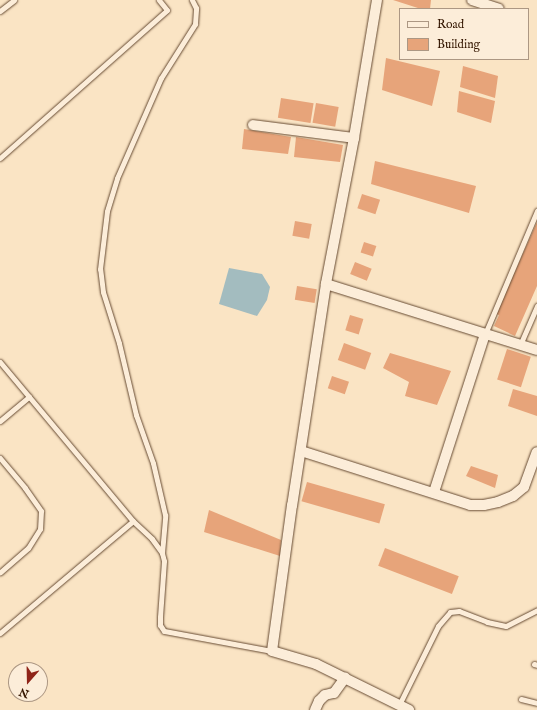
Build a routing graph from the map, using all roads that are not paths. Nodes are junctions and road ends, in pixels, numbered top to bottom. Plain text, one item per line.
1 (14, 0) edge
2 (159, 0) edge
3 (192, 0) edge
4 (377, 0) edge
5 (472, 0) edge
6 (496, 8) edge
7 (0, 11) edge
8 (253, 125) dead end
9 (354, 138) junction
10 (0, 158) edge
11 (537, 211) edge
12 (326, 284) junction
13 (537, 306) edge
14 (484, 334) junction
15 (520, 345) junction
16 (537, 350) edge
17 (0, 362) edge
18 (29, 397) junction
19 (0, 421) edge
20 (301, 451) junction
21 (537, 452) edge
22 (0, 458) edge
23 (434, 492) junction
24 (133, 521) junction
25 (162, 553) junction
26 (0, 572) edge
27 (537, 610) edge
28 (0, 633) edge
29 (272, 651) junction
30 (345, 678) junction
31 (521, 699) dead end
32 (537, 702) edge
33 (399, 705) junction
34 (316, 710) edge
35 (409, 710) edge

1 - 7 lane
2 - 10 lane
3 - 25 lane
4 - 9 street
5 - 6 street
8 - 9 street
9 - 12 street
11 - 14 lane
12 - 14 street
12 - 20 street
13 - 15 lane
14 - 15 street
14 - 23 street
15 - 16 street
17 - 18 lane
18 - 19 lane
18 - 24 lane
20 - 23 street
20 - 29 street
21 - 23 street
22 - 26 lane
24 - 25 lane
24 - 28 lane
25 - 29 lane
27 - 33 lane
29 - 30 street
30 - 33 street
30 - 34 street
31 - 32 lane
33 - 35 street

